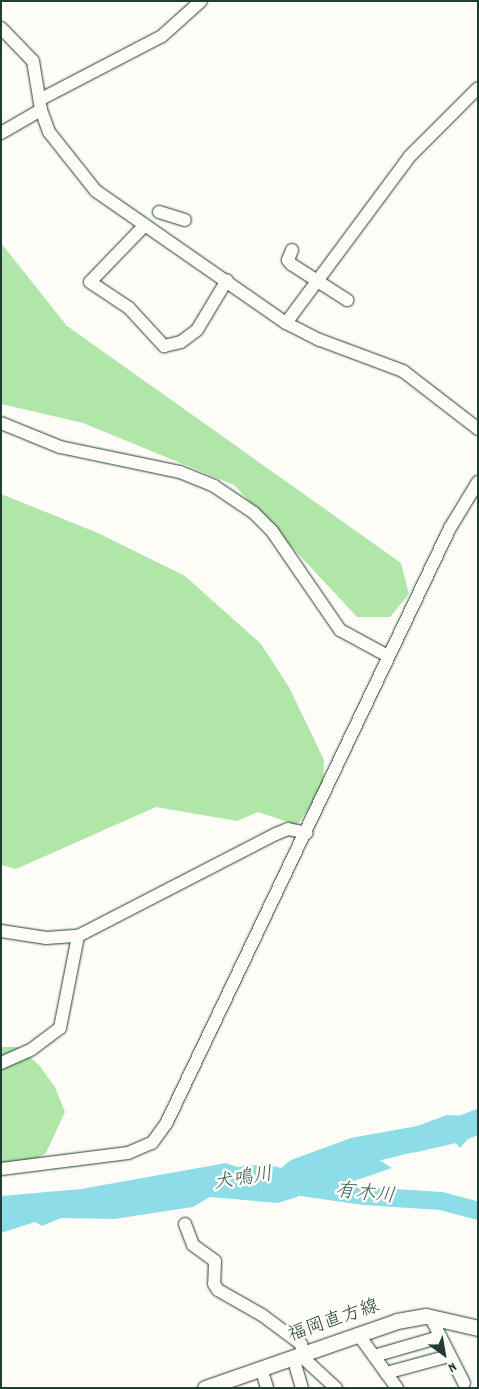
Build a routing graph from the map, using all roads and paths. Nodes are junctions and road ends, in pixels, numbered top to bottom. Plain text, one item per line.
1 (201, 1) edge
2 (1, 28) edge
3 (478, 88) edge
4 (41, 105) junction
5 (1, 134) edge
6 (159, 212) dead end
7 (185, 220) dead end
8 (146, 225) junction
9 (292, 250) dead end
10 (227, 280) junction
11 (317, 280) junction
12 (347, 300) dead end
13 (286, 323) junction
14 (1, 423) edge
15 (478, 429) edge
16 (478, 482) edge
17 (388, 656) junction
18 (307, 833) junction
19 (1, 931) edge
20 (78, 936) junction
21 (1, 1063) edge
22 (1, 1169) edge
23 (184, 1224) dead end
24 (430, 1316) junction
25 (478, 1328) edge
26 (358, 1334) junction
27 (440, 1337) junction
28 (298, 1355) junction
29 (374, 1356) junction
30 (449, 1356) junction
31 (261, 1368) junction
32 (386, 1373) junction
33 (464, 1383) dead end
34 (223, 1385) edge
35 (205, 1388) edge
36 (268, 1388) edge
37 (302, 1388) edge
38 (336, 1388) edge
39 (397, 1388) edge

1 - 4 street
2 - 4 street
3 - 11 street
4 - 5 street
4 - 8 street
6 - 7 street
8 - 10 street
8 - 10 street
9 - 11 street
10 - 13 street
11 - 12 street
11 - 13 street
13 - 15 street
14 - 17 street
16 - 17 street
17 - 18 street
18 - 20 street
18 - 22 street
19 - 20 street
20 - 21 street
23 - 28 street
24 - 25 main road, 福岡直方線
24 - 26 main road, 福岡直方線
24 - 27 street
26 - 28 main road, 福岡直方線
26 - 29 street
27 - 29 street
27 - 30 street
28 - 31 main road, 福岡直方線
28 - 37 street
28 - 38 street
29 - 32 street
30 - 32 street
30 - 33 street
31 - 34 main road, 福岡直方線
31 - 36 street
32 - 39 street
34 - 35 main road, 福岡直方線

